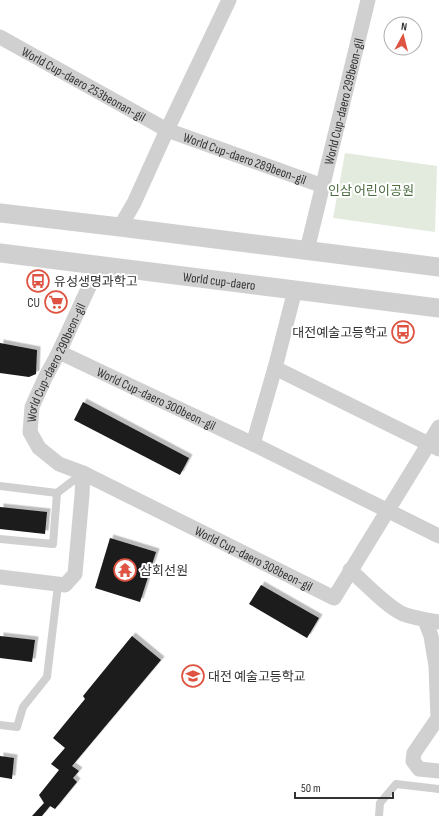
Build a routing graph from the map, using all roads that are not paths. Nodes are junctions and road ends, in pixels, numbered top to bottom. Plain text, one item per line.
1 (368, 0) edge
2 (227, 1) edge
3 (0, 37) edge
4 (167, 130) junction
5 (323, 186) junction
6 (0, 213) edge
7 (120, 227) junction
8 (307, 250) junction
9 (0, 252) edge
10 (100, 265) junction
11 (439, 267) edge
12 (295, 290) junction
13 (439, 308) edge
14 (59, 352) junction
15 (275, 368) junction
16 (439, 427) edge
17 (253, 444) junction
18 (434, 446) edge
19 (82, 473) junction
20 (0, 486) edge
21 (57, 493) junction
22 (387, 511) junction
23 (439, 536) edge
24 (0, 539) edge
25 (350, 570) junction
26 (0, 577) edge
27 (58, 585) junction
28 (432, 621) edge
29 (0, 725) edge
30 (439, 771) edge
31 (439, 789) edge
32 (379, 816) edge

1 - 5 street, World Cup-daero 299beon-gil
2 - 4 street, World Cup-daero 289beon-gil
3 - 4 street, World Cup-daero 253beonan-gil
4 - 5 street, World Cup-daero 289beon-gil
4 - 7 street, World Cup-daero 289beon-gil
5 - 8 street, World Cup-daero 299beon-gil
6 - 7 street
7 - 8 street
8 - 11 street
9 - 10 street, World cup-daero
10 - 12 street, World cup-daero
10 - 14 street, World Cup-daero 290beon-gil
12 - 13 street, World cup-daero
12 - 15 street
14 - 17 street, World Cup-daero 300beon-gil
14 - 19 street, World Cup-daero 290beon-gil
15 - 17 street
15 - 18 street
16 - 18 street, World Cup-daero 308beon-gil
17 - 22 street, World Cup-daero 300beon-gil
18 - 22 street, World Cup-daero 308beon-gil
19 - 21 lane
19 - 25 street, World Cup-daero 308beon-gil
19 - 27 street
20 - 21 lane
21 - 24 lane
22 - 23 street
22 - 25 street, World Cup-daero 308beon-gil
25 - 28 street
26 - 27 street
27 - 29 lane
28 - 30 street
31 - 32 lane

